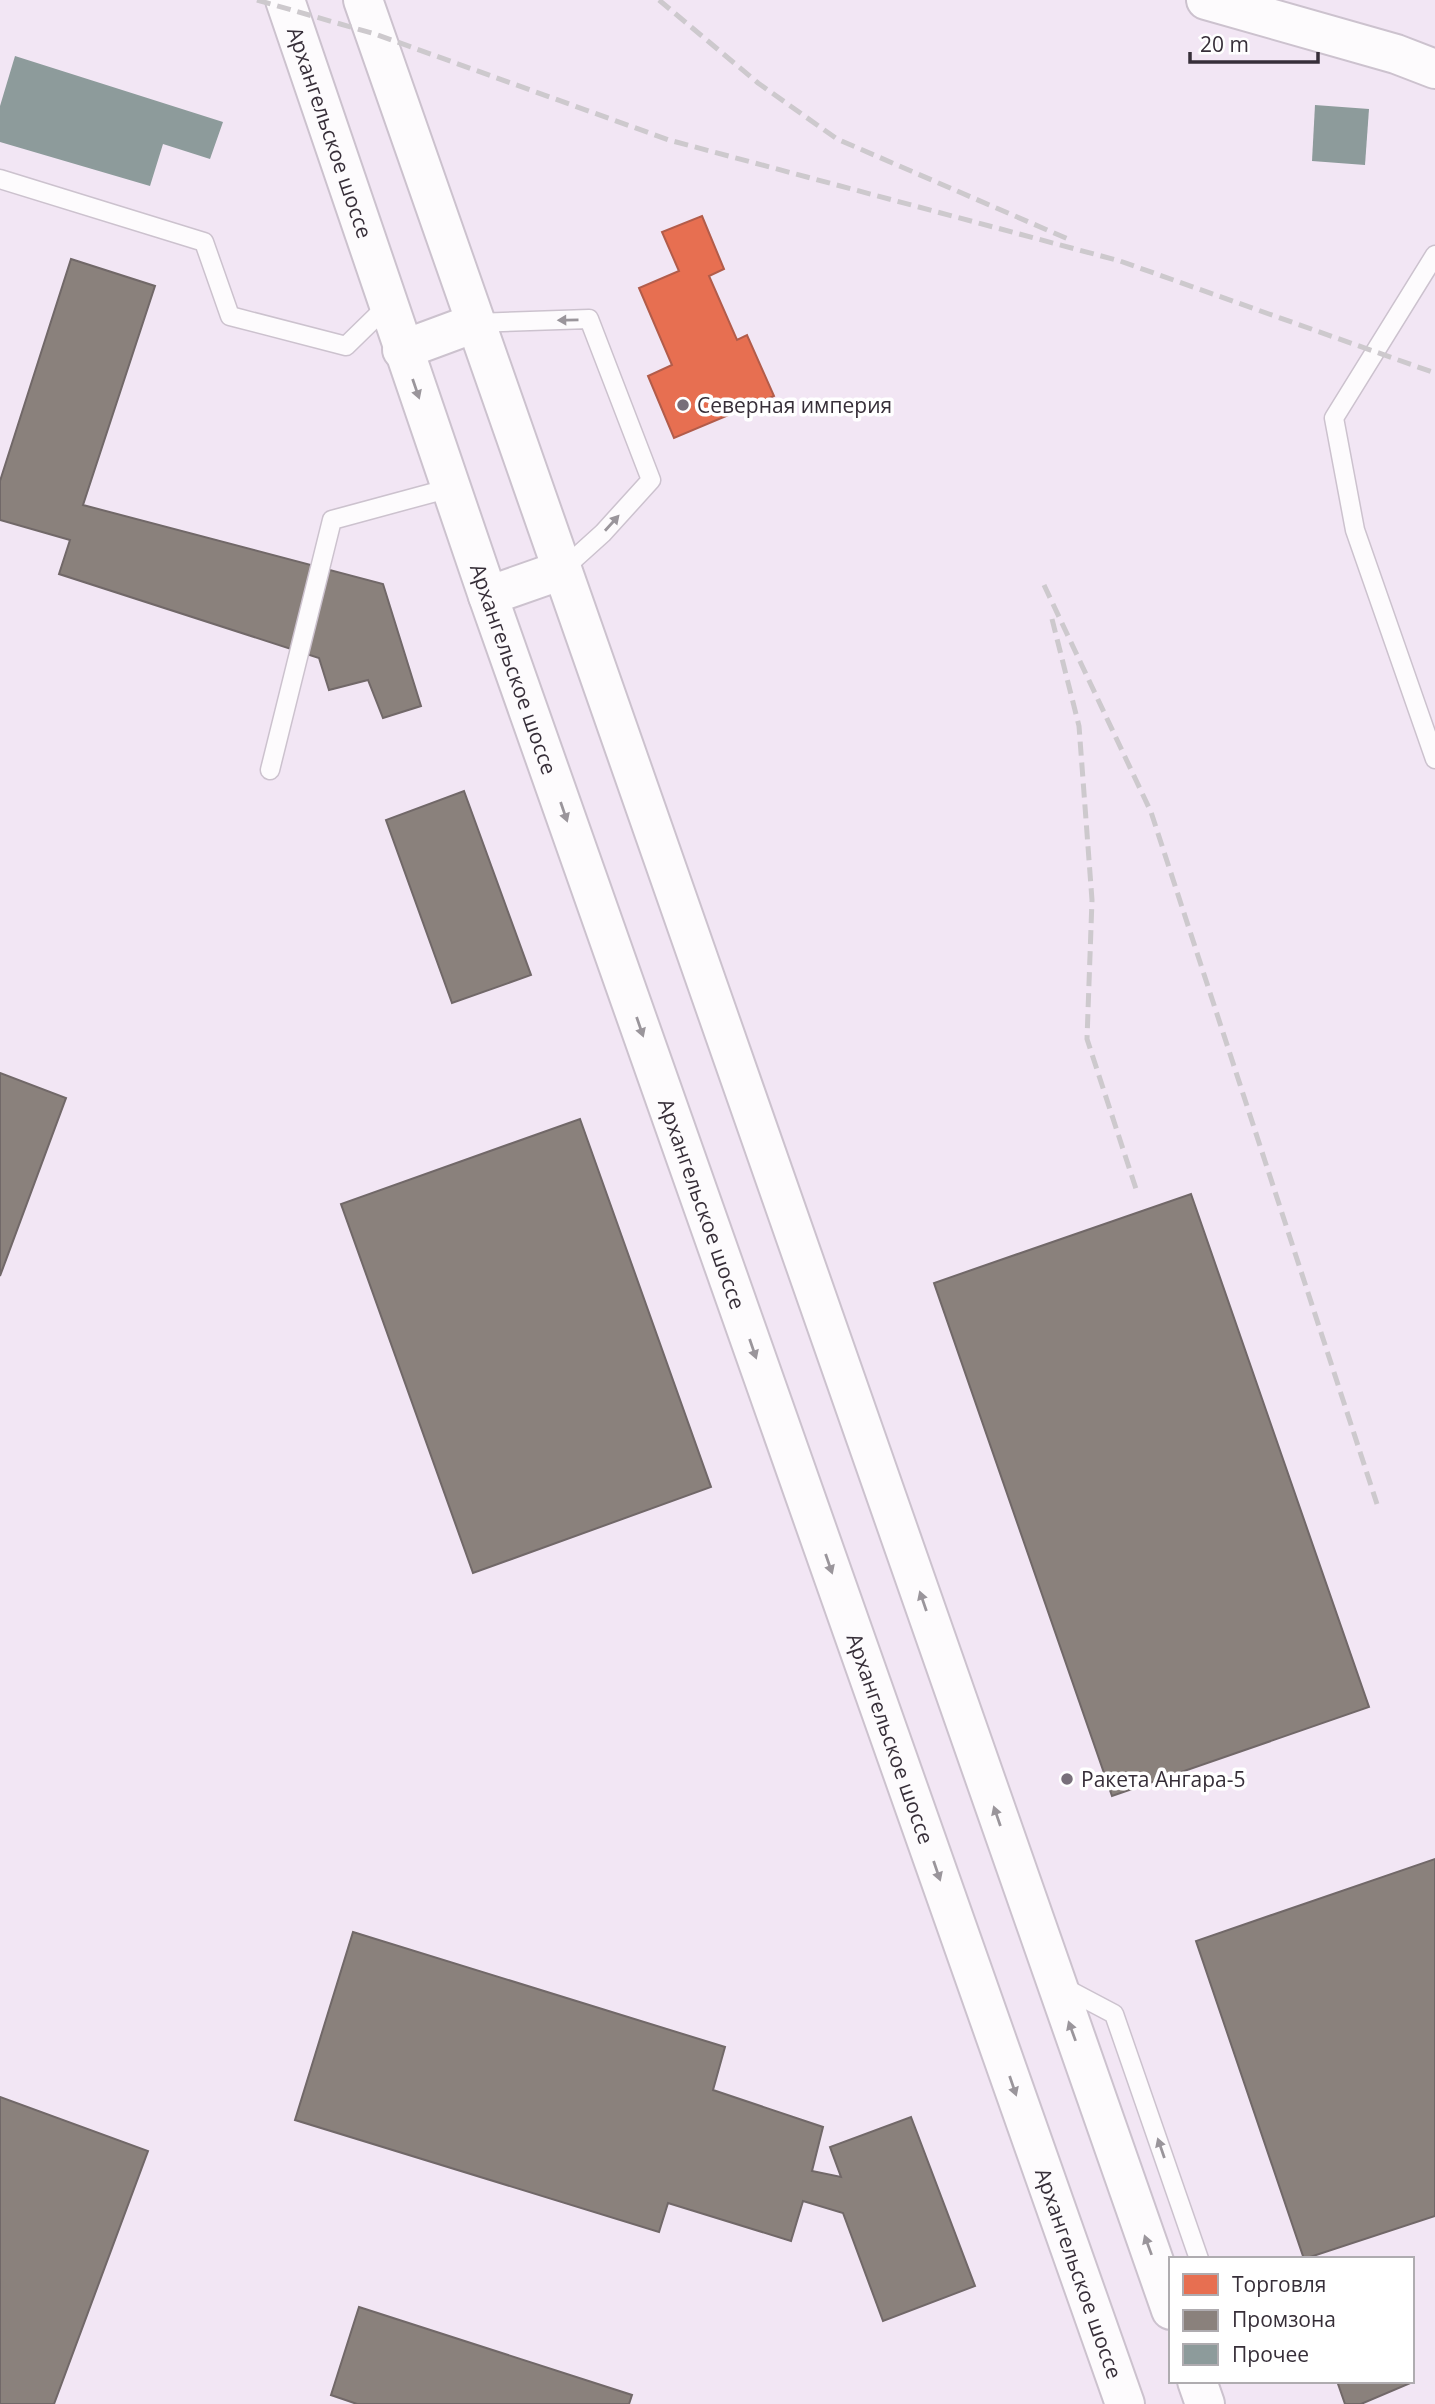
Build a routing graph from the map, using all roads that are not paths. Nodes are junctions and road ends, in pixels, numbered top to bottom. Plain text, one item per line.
1 (285, 0) edge
2 (363, 0) edge
3 (1206, 0) edge
4 (1435, 69) edge
5 (0, 179) edge
6 (1435, 255) edge
7 (388, 305) junction
8 (475, 323) junction
9 (402, 350) junction
10 (443, 490) dead end
11 (562, 570) junction
12 (488, 596) junction
13 (1435, 759) edge
14 (270, 770) dead end
15 (1055, 1983) junction
16 (1198, 2257) edge
17 (1169, 2300) edge
18 (1125, 2404) edge

1 - 7 main road, Архангельское шоссе
2 - 8 main road
3 - 4 main road
5 - 7 lane
6 - 13 lane
7 - 9 main road, Архангельское шоссе
8 - 9 main road
8 - 11 main road
11 -> 8 lane
9 -> 12 main road, Архангельское шоссе
10 - 14 lane
11 - 12 main road
15 -> 11 main road
12 -> 18 main road, Архангельское шоссе
16 -> 15 lane
17 -> 15 main road

